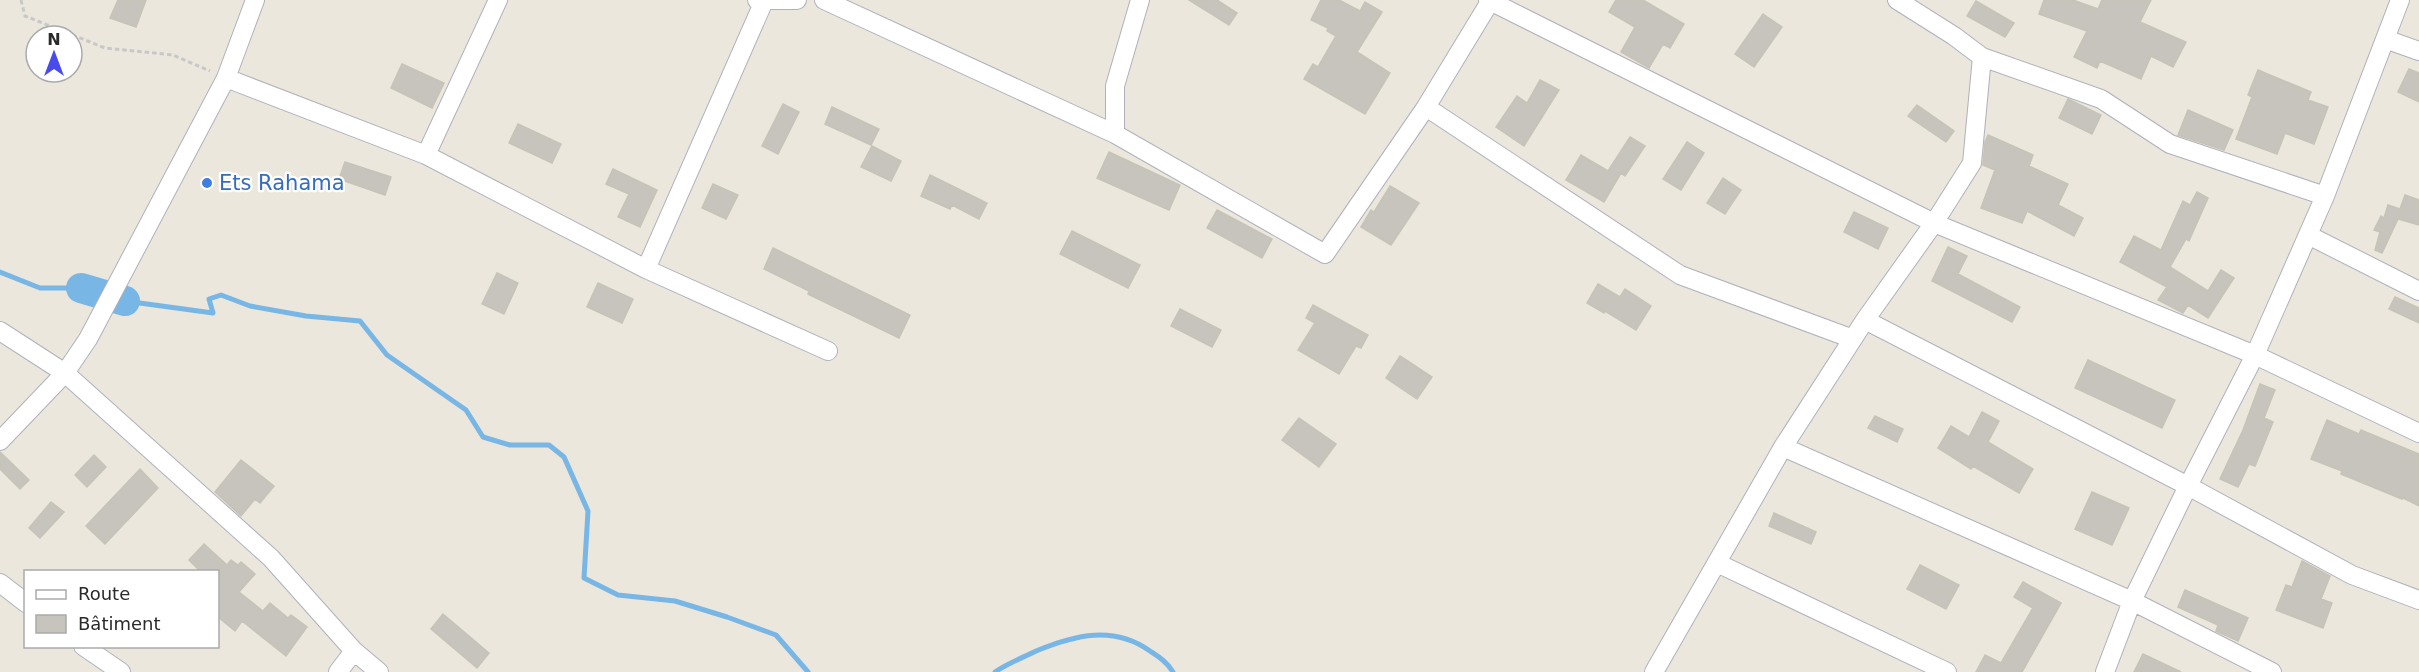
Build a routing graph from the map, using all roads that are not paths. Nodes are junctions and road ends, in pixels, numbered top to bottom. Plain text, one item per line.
1 (255, 0) edge
2 (498, 0) edge
3 (797, 0) edge
4 (824, 0) edge
5 (1140, 0) edge
6 (1490, 0) edge
7 (1897, 0) edge
8 (2400, 0) edge
9 (760, 1) edge
10 (2385, 39) junction
11 (2419, 51) edge
12 (1982, 57) junction
13 (226, 78) junction
14 (1426, 107) junction
15 (1115, 134) junction
16 (426, 155) junction
17 (2325, 196) junction
18 (1934, 223) junction
19 (2308, 235) junction
20 (646, 269) junction
21 (2419, 291) edge
22 (1865, 320) junction
23 (0, 331) edge
24 (1853, 339) junction
25 (828, 351) dead end
26 (2255, 355) junction
27 (65, 373) junction
28 (2419, 433) edge
29 (0, 441) edge
30 (1783, 447) junction
31 (2188, 486) junction
32 (1717, 563) junction
33 (0, 583) edge
34 (2419, 600) edge
35 (24, 601) edge
36 (2132, 601) junction
37 (86, 648) edge
38 (354, 651) junction
39 (121, 672) edge
40 (338, 672) edge
41 (379, 672) edge
42 (1654, 672) edge
43 (1947, 672) edge
44 (2105, 672) edge
45 (2272, 672) edge

1 - 13 street
2 - 16 street
3 - 9 street
4 - 15 street
5 - 15 street
6 - 14 street
6 - 18 street
7 - 12 street
8 - 10 street
9 - 20 street
10 - 11 street
10 - 17 street
12 - 17 street
12 - 18 street
13 - 16 street
13 - 27 street
14 - 15 street
14 - 24 street
16 - 20 street
17 - 19 street
18 - 22 street
18 - 26 street
19 - 21 street
19 - 26 street
20 - 25 street
22 - 24 street
22 - 31 street
23 - 27 street
24 - 30 street
26 - 28 street
26 - 31 street
27 - 29 street
27 - 38 street
30 - 32 street
30 - 36 street
31 - 34 street
31 - 36 street
32 - 42 street
32 - 43 street
33 - 35 street
36 - 44 street
36 - 45 street
37 - 39 street
38 - 40 street
38 - 41 street

